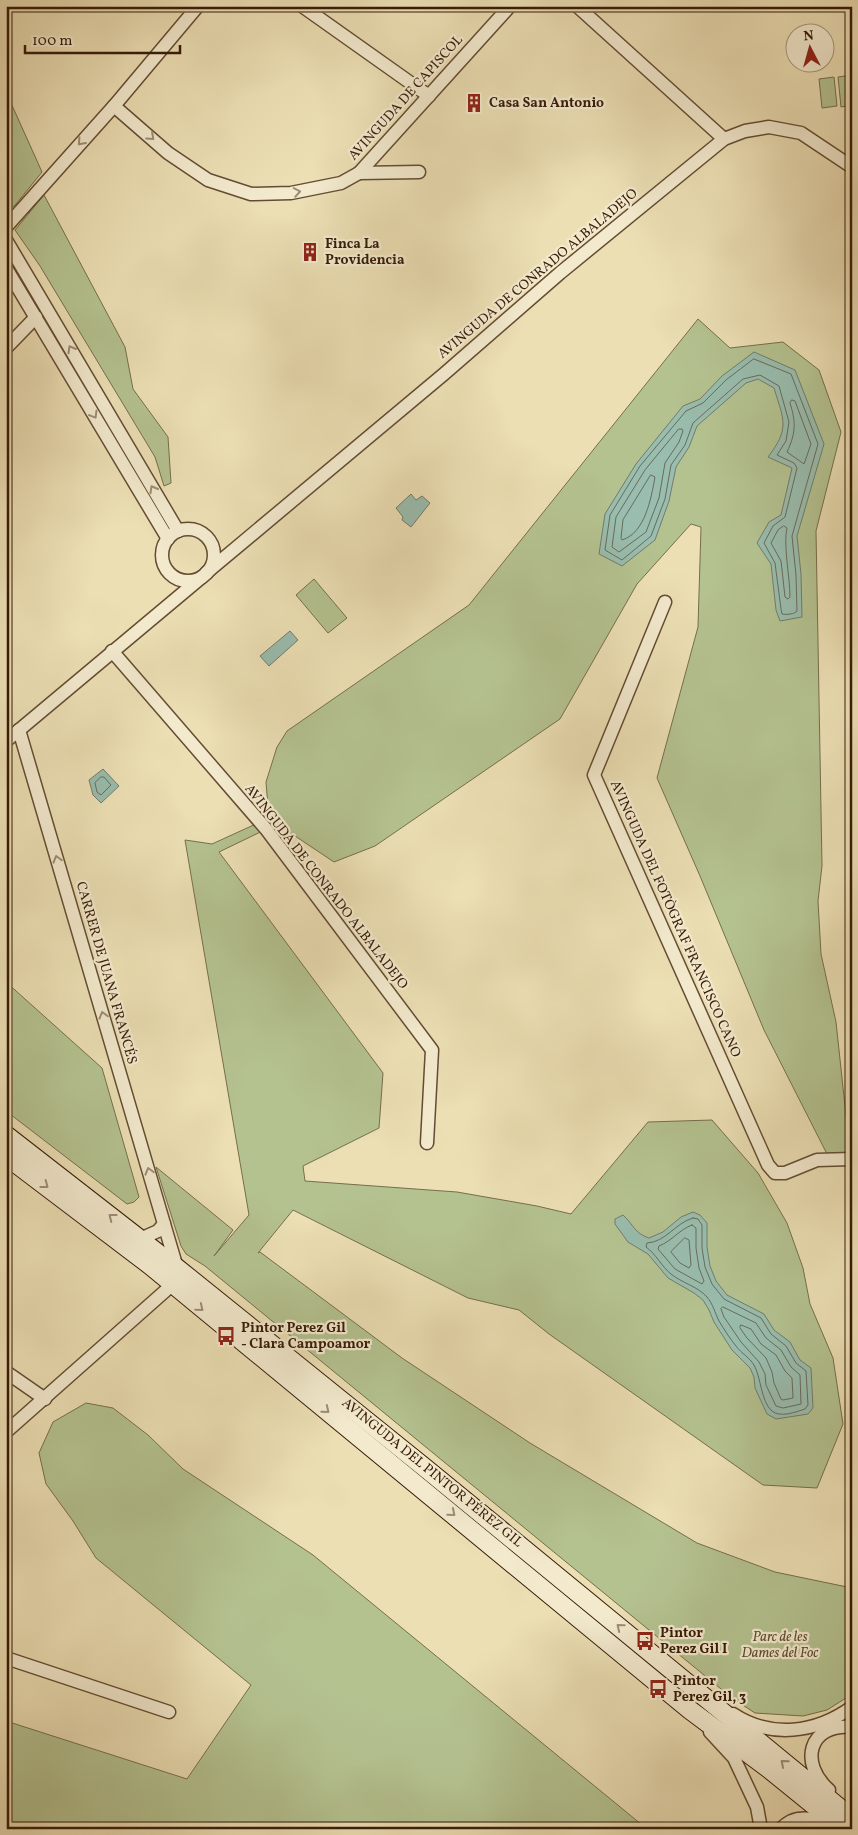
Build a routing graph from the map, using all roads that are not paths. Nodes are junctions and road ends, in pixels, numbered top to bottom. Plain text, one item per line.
1 (198, 6) edge
2 (302, 6) edge
3 (510, 6) edge
4 (577, 6) edge
5 (429, 96) junction
6 (114, 106) junction
7 (724, 139) junction
8 (852, 167) edge
9 (419, 172) dead end
10 (359, 173) junction
11 (6, 227) edge
12 (6, 240) edge
13 (6, 268) edge
14 (36, 317) junction
15 (6, 348) edge
16 (173, 535) junction
17 (211, 542) junction
18 (233, 551) junction
19 (204, 575) junction
20 (175, 577) junction
21 (177, 596) junction
22 (665, 602) dead end
23 (112, 651) junction
24 (19, 730) junction
25 (6, 741) edge
26 (6, 1135) edge
27 (427, 1143) dead end
28 (6, 1156) edge
29 (852, 1159) edge
30 (164, 1224) junction
31 (140, 1239) junction
32 (177, 1268) junction
33 (172, 1285) junction
34 (6, 1372) edge
35 (45, 1399) junction
36 (6, 1432) edge
37 (6, 1658) edge
38 (698, 1691) junction
39 (852, 1707) edge
40 (690, 1710) junction
41 (169, 1712) dead end
42 (852, 1727) edge
43 (835, 1814) edge
44 (852, 1818) edge
45 (761, 1829) edge
46 (781, 1829) edge
47 (843, 1829) edge

1 - 6 street
2 - 5 street
3 - 5 street, AVINGUDA DE CAPISCOL
4 - 7 street
5 - 10 street, AVINGUDA DE CAPISCOL
6 -> 10 street, AVINGUDA DE CAPISCOL
6 -> 11 street
7 - 8 street
7 - 18 street, AVINGUDA DE CONRADO ALBALADEJO
9 - 10 street
16 -> 12 street
13 - 14 street
14 - 15 street
14 -> 16 street
16 - 17 street
16 - 20 street
17 - 18 street
17 - 19 street
18 - 19 street, AVINGUDA DE CONRADO ALBALADEJO
19 - 20 street
19 - 21 street, AVINGUDA DE CONRADO ALBALADEJO
20 - 21 street
21 - 23 street, AVINGUDA DE CONRADO ALBALADEJO
22 - 29 street, AVINGUDA DEL FOTÒGRAF FRANCISCO CANO
23 - 24 street, AVINGUDA DE CONRADO ALBALADEJO
23 - 27 street, AVINGUDA DE CONRADO ALBALADEJO
24 - 25 street, AVINGUDA DE CONRADO ALBALADEJO
30 -> 24 street, CARRER DE JUANA FRANCÉS
31 -> 26 main road, AVINGUDA DEL PINTOR PÉREZ GIL
28 -> 33 main road, AVINGUDA DEL PINTOR PÉREZ GIL
30 - 31 street
30 - 32 street, CARRER DE JUANA FRANCÉS
31 - 32 main road, AVINGUDA DEL PINTOR PÉREZ GIL
32 - 33 street
38 -> 32 main road, AVINGUDA DEL PINTOR PÉREZ GIL
33 - 35 street
33 -> 40 main road, AVINGUDA DEL PINTOR PÉREZ GIL
34 - 35 street
35 - 36 street
37 - 41 street
38 - 39 street
43 -> 38 main road, AVINGUDA DEL PINTOR PÉREZ GIL
40 - 43 main road, AVINGUDA DEL PINTOR PÉREZ GIL
40 - 45 street
42 - 43 street, AVINGUDA DEL PINTOR PÉREZ GIL
43 - 44 main road, AVINGUDA DEL PINTOR PÉREZ GIL
43 - 46 street
43 - 47 main road, AVINGUDA DEL PINTOR PÉREZ GIL

